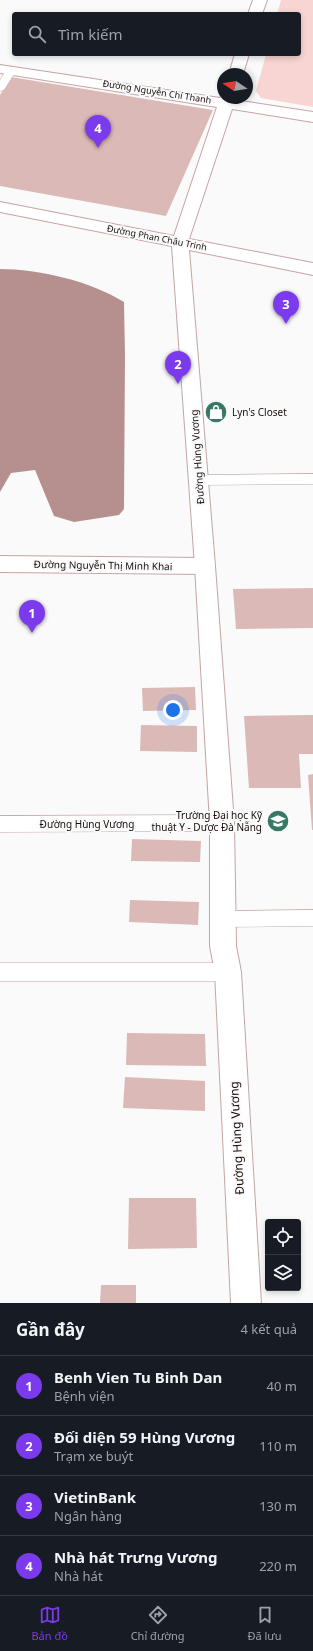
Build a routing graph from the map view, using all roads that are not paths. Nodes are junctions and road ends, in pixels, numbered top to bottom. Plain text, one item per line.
1 (260, 0) edge
2 (256, 12) edge
3 (241, 56) edge
4 (238, 68) edge
5 (6, 70) edge
6 (0, 88) edge
7 (217, 99) edge
8 (226, 104) edge
9 (247, 104) edge
10 (313, 117) edge
11 (0, 207) edge
12 (180, 242) junction
13 (312, 267) edge
14 (313, 479) edge
15 (199, 480) junction
16 (0, 564) edge
17 (205, 566) junction
18 (222, 823) junction
19 (0, 824) edge
20 (313, 918) edge
21 (222, 919) junction
22 (0, 972) edge
23 (228, 972) junction
24 (246, 1303) edge

1 - 2 street
3 - 4 street
5 - 6 lane
5 - 7 street, Đường Nguyễn Chí Thanh
8 - 12 street, Đường Hùng Vương
9 - 10 street, Đường Nguyễn Chí Thanh
11 - 12 street, Đường Phan Châu Trinh
12 - 13 street, Đường Phan Châu Trinh
12 - 15 street, Đường Hùng Vương
14 - 15 lane
15 - 17 street, Đường Hùng Vương
16 - 17 street, Đường Nguyễn Thị Minh Khai
17 - 18 street, Đường Hùng Vương
18 - 19 lane, Đường Hùng Vương
18 - 21 street, Đường Hùng Vương
20 - 21 lane
21 - 23 street, Đường Hùng Vương
22 - 23 lane
23 - 24 street, Đường Hùng Vương

